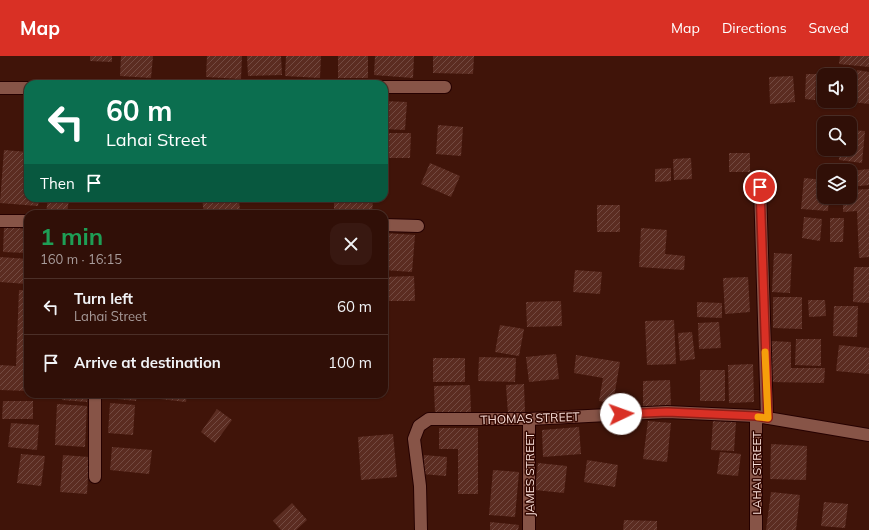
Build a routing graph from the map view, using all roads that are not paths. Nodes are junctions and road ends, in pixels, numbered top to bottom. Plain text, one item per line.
1 (388, 87) edge
2 (445, 87) dead end
3 (0, 88) edge
4 (24, 88) edge
5 (760, 187) dead end
6 (0, 221) edge
7 (24, 221) edge
8 (388, 225) edge
9 (418, 226) dead end
10 (95, 398) edge
11 (762, 417) junction
12 (529, 419) junction
13 (869, 435) edge
14 (95, 477) dead end
15 (421, 530) edge
16 (529, 530) edge
17 (756, 530) edge

1 - 2 street
3 - 4 street
5 - 11 street, LAHAI STREET
6 - 7 street
8 - 9 street
10 - 14 street
11 - 12 street, THOMAS STREET
11 - 13 street, THOMAS STREET
11 - 17 street, LAHAI STREET
12 - 15 street, THOMAS STREET
12 - 16 street, JAMES STREET

